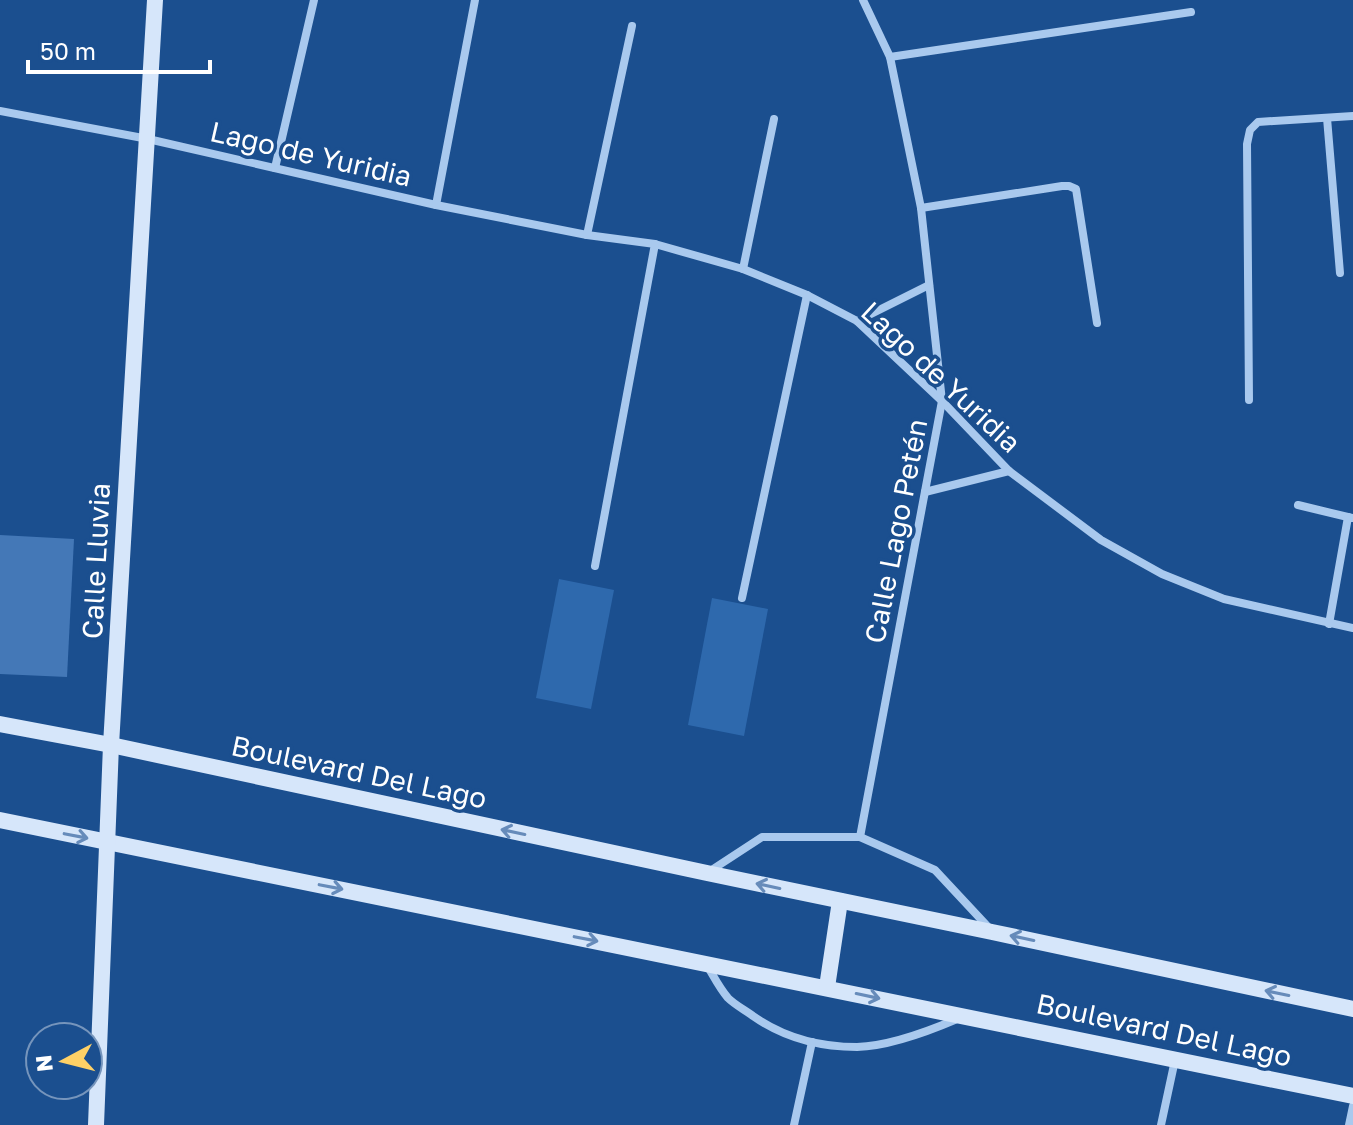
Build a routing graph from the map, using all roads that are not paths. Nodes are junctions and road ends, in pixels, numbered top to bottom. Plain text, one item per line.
1 (155, 0) edge
2 (314, 0) edge
3 (475, 0) edge
4 (863, 0) edge
5 (1191, 12) dead end
6 (632, 26) dead end
7 (890, 57) junction
8 (0, 111) edge
9 (1353, 116) edge
10 (1327, 118) junction
11 (774, 119) dead end
12 (148, 139) junction
13 (275, 168) junction
14 (436, 205) junction
15 (921, 208) junction
16 (587, 235) junction
17 (655, 244) junction
18 (743, 269) junction
19 (1340, 273) dead end
20 (929, 285) junction
21 (807, 295) junction
22 (857, 321) junction
23 (1097, 323) dead end
24 (1249, 400) dead end
25 (942, 401) junction
26 (1009, 471) junction
27 (925, 492) junction
28 (1298, 505) dead end
29 (1350, 518) edge
30 (595, 566) dead end
31 (742, 598) dead end
32 (1329, 624) junction
33 (1353, 628) edge
34 (0, 724) edge
35 (111, 745) junction
36 (0, 820) edge
37 (860, 837) junction
38 (109, 842) junction
39 (707, 873) junction
40 (840, 901) junction
41 (992, 932) junction
42 (705, 963) junction
43 (827, 987) junction
44 (1353, 1009) edge
45 (965, 1016) junction
46 (812, 1042) junction
47 (1175, 1059) junction
48 (1353, 1096) edge
49 (1353, 1106) edge
50 (96, 1125) edge
51 (794, 1125) edge
52 (1161, 1125) edge
53 (1349, 1125) edge

1 - 12 street, Calle Lluvia
2 - 13 street
3 - 14 street
4 - 7 street, Calle Lago Petén
5 - 7 street
6 - 16 street
7 - 15 street, Calle Lago Petén
8 - 12 street, Lago de Yuridia
9 - 10 street
10 - 19 street
10 - 24 street
11 - 18 street
12 - 13 street, Lago de Yuridia
12 - 35 street, Calle Lluvia
13 - 14 street, Lago de Yuridia
14 - 16 street, Lago de Yuridia
15 - 20 street, Calle Lago Petén
15 - 23 street
16 - 17 street, Lago de Yuridia
17 - 18 street, Lago de Yuridia
17 - 30 street
18 - 21 street, Lago de Yuridia
20 - 22 street
20 - 25 street, Calle Lago Petén
21 - 22 street, Lago de Yuridia
21 - 31 street
22 - 25 street, Lago de Yuridia
25 - 26 street, Lago de Yuridia
25 - 27 street, Calle Lago Petén
26 - 27 street
26 - 32 street, Lago de Yuridia
27 - 37 street, Calle Lago Petén
28 - 29 street
29 - 32 street
32 - 33 street, Lago de Yuridia
34 - 35 street, Boulevard Del Lago
35 - 38 street, Calle Lluvia
39 -> 35 street, Boulevard Del Lago
36 -> 38 street, Boulevard Del Lago
37 - 39 street
37 - 41 street
38 -> 42 street, Boulevard Del Lago
38 - 50 street, Calle Lluvia
40 -> 39 street, Boulevard Del Lago
40 - 41 street, Boulevard Del Lago
40 - 43 street
44 -> 41 street, Boulevard Del Lago
42 - 43 street, Boulevard Del Lago
42 - 46 street
43 -> 45 street, Boulevard Del Lago
45 - 46 street
45 - 47 street, Boulevard Del Lago
46 - 51 street
47 - 48 street, Boulevard Del Lago
47 - 52 street
49 - 53 street

